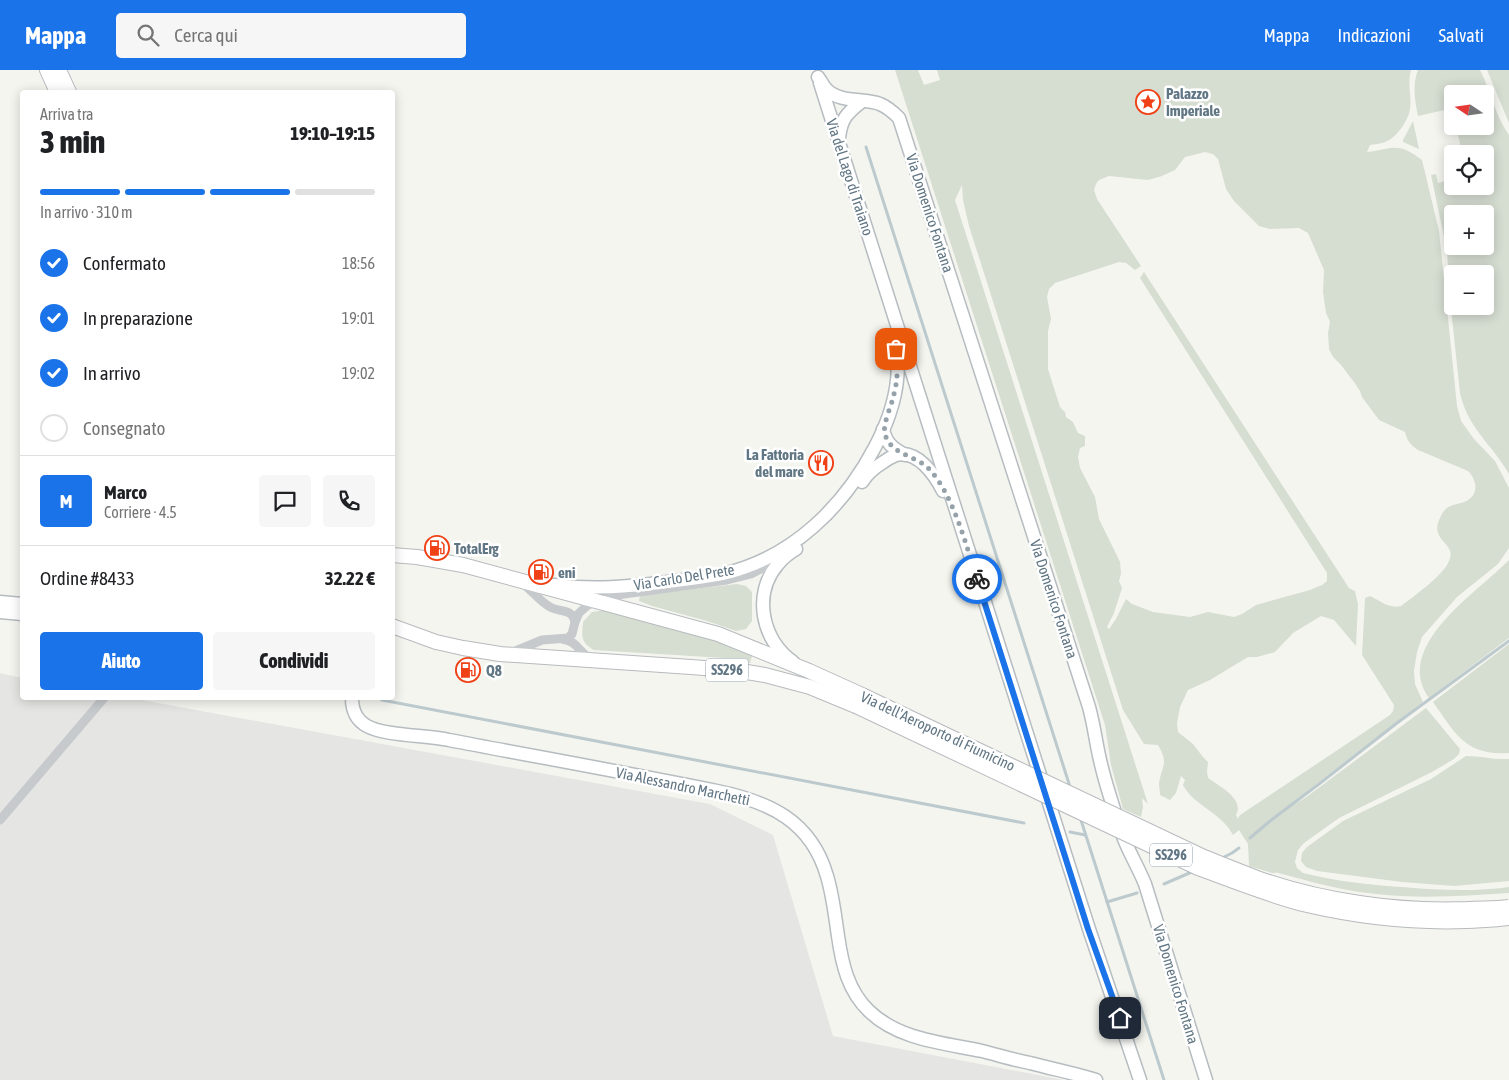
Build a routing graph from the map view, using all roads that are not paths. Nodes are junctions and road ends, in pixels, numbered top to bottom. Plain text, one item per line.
1 (47, 70) edge
2 (59, 70) edge
3 (817, 73) edge
4 (56, 90) edge
5 (68, 90) edge
6 (861, 102) junction
7 (838, 141) junction
8 (889, 304) junction
9 (884, 429) junction
10 (904, 454) junction
11 (957, 516) junction
12 (788, 554) junction
13 (395, 555) edge
14 (506, 577) junction
15 (0, 602) edge
16 (601, 602) junction
17 (20, 604) edge
18 (0, 612) edge
19 (20, 614) edge
20 (575, 622) junction
21 (395, 627) edge
22 (561, 638) junction
23 (500, 654) junction
24 (595, 661) junction
25 (808, 671) junction
26 (102, 700) edge
27 (352, 700) edge
28 (859, 701) junction
29 (0, 820) edge
30 (1509, 907) edge
31 (1509, 918) edge
32 (1096, 1080) edge
33 (1140, 1080) edge
34 (1206, 1080) edge

1 - 4 main road
2 - 5 main road
3 - 6 street
3 - 7 street, Via del Lago di Traiano
6 - 7 street
6 - 34 street, Via Domenico Fontana
7 - 8 street, Via del Lago di Traiano
8 - 9 street, Via Carlo Del Prete
8 - 11 street
9 - 10 street
9 - 14 street, Via Carlo Del Prete
10 - 11 street
10 - 12 street, Via Carlo Del Prete
11 - 33 street
12 - 16 street, Via Carlo Del Prete
12 - 25 street
13 - 14 main road, Via dell'Aeroporto di Fiumicino
14 - 16 main road, Via dell'Aeroporto di Fiumicino
14 - 20 street
15 - 17 street
16 - 20 street
16 - 25 main road, Via dell'Aeroporto di Fiumicino / SS296
18 - 19 street
20 - 22 street
21 - 23 main road, Via dell'Aeroporto di Fiumicino
22 - 23 street
22 - 24 street
23 - 24 main road, Via dell'Aeroporto di Fiumicino
24 - 28 main road, Via dell'Aeroporto di Fiumicino / SS296
25 - 28 main road, Via dell'Aeroporto di Fiumicino / SS296
26 - 29 street
27 - 32 street, Via Alessandro Marchetti
28 - 30 main road, Via dell'Aeroporto di Fiumicino / SS296, bridge
28 - 31 main road, Via dell'Aeroporto di Fiumicino / SS296, bridge

